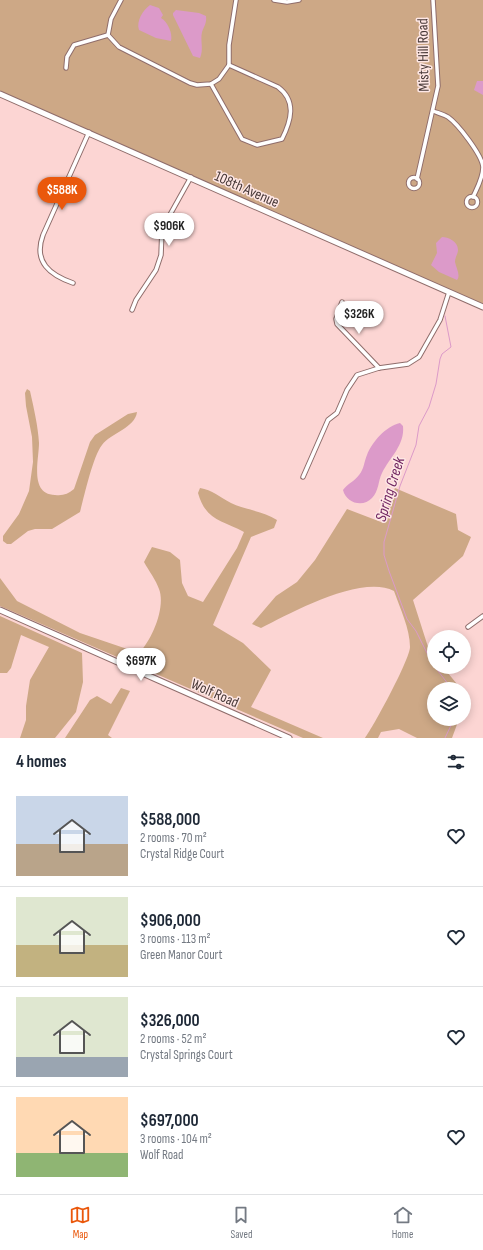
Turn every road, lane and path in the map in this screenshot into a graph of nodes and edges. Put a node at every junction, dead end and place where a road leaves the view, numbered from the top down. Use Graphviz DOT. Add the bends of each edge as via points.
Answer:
graph roads {
  1 [pos="121,0"];
  2 [pos="236,0"];
  3 [pos="274,0"];
  4 [pos="298,0"];
  5 [pos="433,0"];
  6 [pos="108,35"];
  7 [pos="229,65"];
  8 [pos="66,68"];
  9 [pos="212,84"];
  10 [pos="0,94"];
  11 [pos="433,111"];
  12 [pos="89,132"];
  13 [pos="191,177"];
  14 [pos="417,178"];
  15 [pos="473,197"];
  16 [pos="73,283"];
  17 [pos="449,292"];
  18 [pos="342,302"];
  19 [pos="483,307"];
  20 [pos="132,310"];
  21 [pos="379,368"];
  22 [pos="303,477"];
  23 [pos="0,610"];
  24 [pos="483,616"];
  25 [pos="468,627"];
  26 [pos="289,738"];
  1 -- 6 [label="street" via="111,19"];
  2 -- 7 [label="street" via="229,45"];
  3 -- 4 [label="street"];
  5 -- 11 [label="street, Misty Hill Road" via="438,86"];
  6 -- 8 [label="street" via="74,45 67,57"];
  6 -- 9 [label="street" via="119,47 190,83"];
  7 -- 9 [label="street" via="220,79"];
  7 -- 9 [label="street" via="285,92 291,109 290,124 282,139 257,145 242,139"];
  10 -- 12 [label="street, 108th Avenue"];
  11 -- 14 [label="street, Misty Hill Road"];
  11 -- 15 [label="street" via="455,123 482,162 482,177"];
  12 -- 13 [label="street, 108th Avenue"];
  12 -- 16 [label="street" via="40,247 42,262 49,271"];
  13 -- 17 [label="street, 108th Avenue"];
  13 -- 20 [label="street" via="162,229 161,256 156,270"];
  17 -- 19 [label="street, 108th Avenue"];
  17 -- 21 [label="street" via="440,320 419,357 408,364"];
  18 -- 21 [label="street" via="336,318 337,324"];
  21 -- 22 [label="street" via="357,375 347,390 338,413 328,420"];
  23 -- 26 [label="street, Wolf Road"];
  24 -- 25 [label="street"];
}
